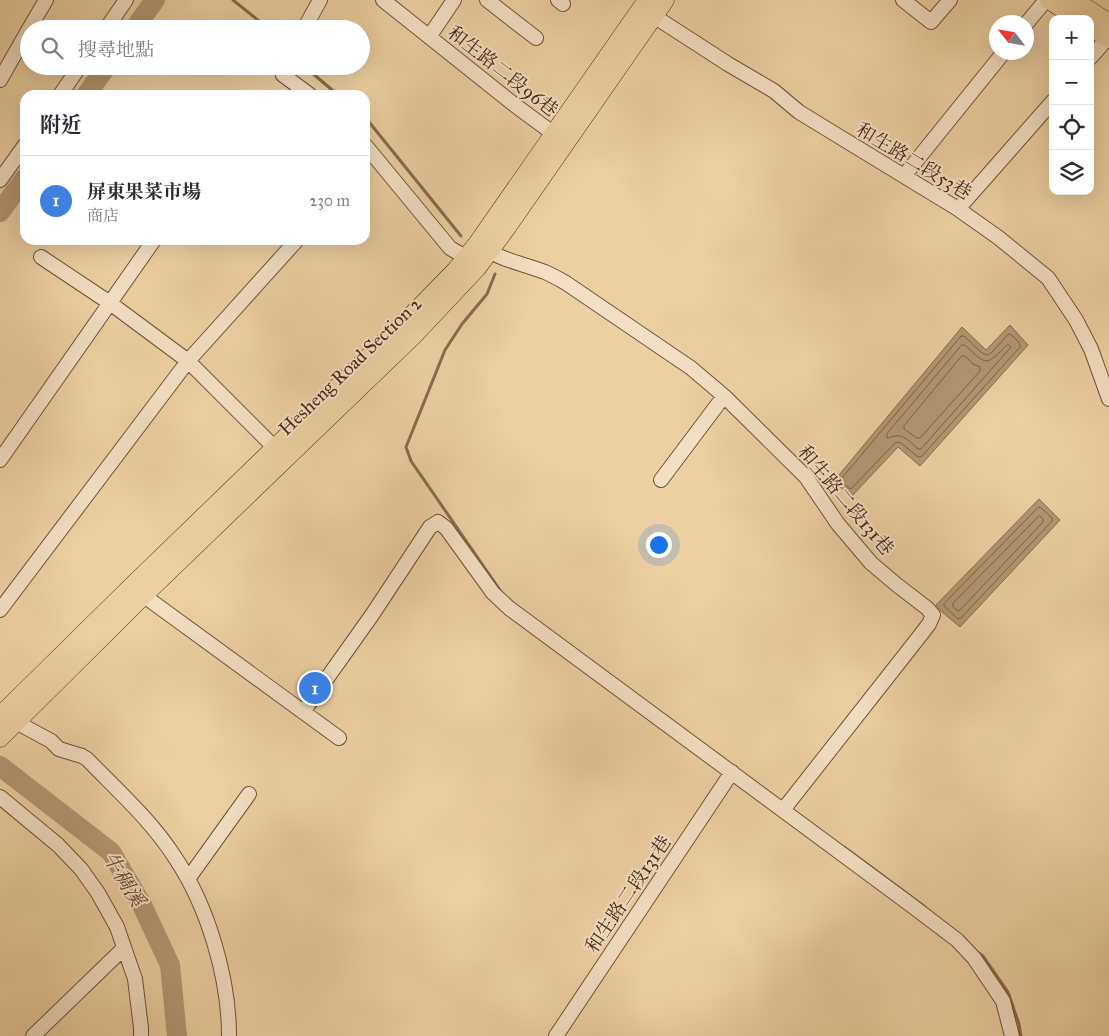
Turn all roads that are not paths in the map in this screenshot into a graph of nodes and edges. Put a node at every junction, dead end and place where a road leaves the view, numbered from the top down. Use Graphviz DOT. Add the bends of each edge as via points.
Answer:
graph roads {
  1 [pos="46,0"];
  2 [pos="126,0"];
  3 [pos="320,0"];
  4 [pos="383,0"];
  5 [pos="454,0"];
  6 [pos="487,0"];
  7 [pos="665,0"];
  8 [pos="903,0"];
  9 [pos="950,0"];
  10 [pos="1047,0"];
  11 [pos="1075,7"];
  12 [pos="647,8"];
  13 [pos="1034,15"];
  14 [pos="34,20"];
  15 [pos="112,20"];
  16 [pos="309,20"];
  17 [pos="1094,27"];
  18 [pos="1109,33"];
  19 [pos="429,37"];
  20 [pos="536,38"];
  21 [pos="20,44"];
  22 [pos="1094,53"];
  23 [pos="998,60"];
  24 [pos="2,74"];
  25 [pos="74,75"];
  26 [pos="289,75"];
  27 [pos="63,90"];
  28 [pos="305,90"];
  29 [pos="1049,105"];
  30 [pos="554,134"];
  31 [pos="20,152"];
  32 [pos="370,158"];
  33 [pos="904,176"];
  34 [pos="0,180"];
  35 [pos="958,209"];
  36 [pos="151,245"];
  37 [pos="293,245"];
  38 [pos="478,255"];
  39 [pos="41,257"];
  40 [pos="110,303"];
  41 [pos="188,360"];
  42 [pos="724,396"];
  43 [pos="1109,399"];
  44 [pos="280,453"];
  45 [pos="0,460"];
  46 [pos="661,480"];
  47 [pos="138,591"];
  48 [pos="0,610"];
  49 [pos="303,712"];
  50 [pos="4,714"];
  51 [pos="0,738"];
  52 [pos="339,738"];
  53 [pos="732,772"];
  54 [pos="249,794"];
  55 [pos="0,797"];
  56 [pos="783,810"];
  57 [pos="188,879"];
  58 [pos="124,948"];
  59 [pos="33,1036"];
  60 [pos="141,1036"];
  61 [pos="229,1036"];
  62 [pos="556,1036"];
  63 [pos="1012,1036"];
  1 -- 14 [label="street"];
  2 -- 15 [label="street"];
  3 -- 16 [label="street"];
  4 -- 19 [label="street, 和生路二段96巷"];
  5 -- 19 [label="street"];
  6 -- 20 [label="street"];
  7 -- 12 [label="main road, Hesheng Road Section 2"];
  8 -- 9 [label="street" via="931,22"];
  10 -- 11 [label="main road"];
  10 -- 13 [label="street"];
  11 -- 18 [label="main road"];
  12 -- 30 [label="main road, Hesheng Road Section 2"];
  12 -- 33 [label="street, 和生路二段53巷" via="728,64 774,91 799,112"];
  12 -- 38 [label="main road, Hesheng Road Section 2" via="505,230"];
  17 -- 18 [label="main road"];
  18 -- 22 [label="street"];
  19 -- 30 [label="street, 和生路二段96巷"];
  21 -- 24 [label="street"];
  23 -- 33 [label="street"];
  25 -- 27 [label="street"];
  26 -- 28 [label="street"];
  29 -- 35 [label="street"];
  30 -- 38 [label="main road, Hesheng Road Section 2"];
  31 -- 34 [label="street"];
  32 -- 38 [label="street, 和生路二段131巷" via="450,248"];
  33 -- 35 [label="street, 和生路二段53巷"];
  35 -- 43 [label="street, 和生路二段53巷" via="1048,278 1091,349"];
  36 -- 40 [label="street"];
  37 -- 41 [label="street"];
  38 -- 42 [label="street, 和生路二段131巷" via="546,272 566,283 691,368"];
  38 -- 44 [label="main road, Hesheng Road Section 2" via="413,336"];
  39 -- 40 [label="street"];
  40 -- 41 [label="street"];
  40 -- 45 [label="street"];
  41 -- 44 [label="street"];
  41 -- 48 [label="street"];
  42 -- 46 [label="street"];
  42 -- 56 [label="street, 和生路二段131巷" via="806,477 838,524 871,563 933,615"];
  44 -- 47 [label="main road, Hesheng Road Section 2"];
  47 -- 49 [label="street"];
  47 -- 50 [label="main road, Hesheng Road Section 2"];
  49 -- 52 [label="street"];
  49 -- 53 [label="street" via="430,527 438,522 509,608"];
  50 -- 51 [label="main road, Hesheng Road Section 2"];
  50 -- 57 [label="street" via="59,749 87,759 144,817"];
  53 -- 56 [label="street"];
  53 -- 62 [label="street, 和生路二段131巷"];
  54 -- 57 [label="street"];
  55 -- 58 [label="street" via="58,845 81,869 117,927"];
  56 -- 63 [label="street" via="958,940 1003,1001"];
  57 -- 61 [label="street" via="212,934 224,982"];
  58 -- 59 [label="street"];
  58 -- 60 [label="street" via="135,979"];
}
